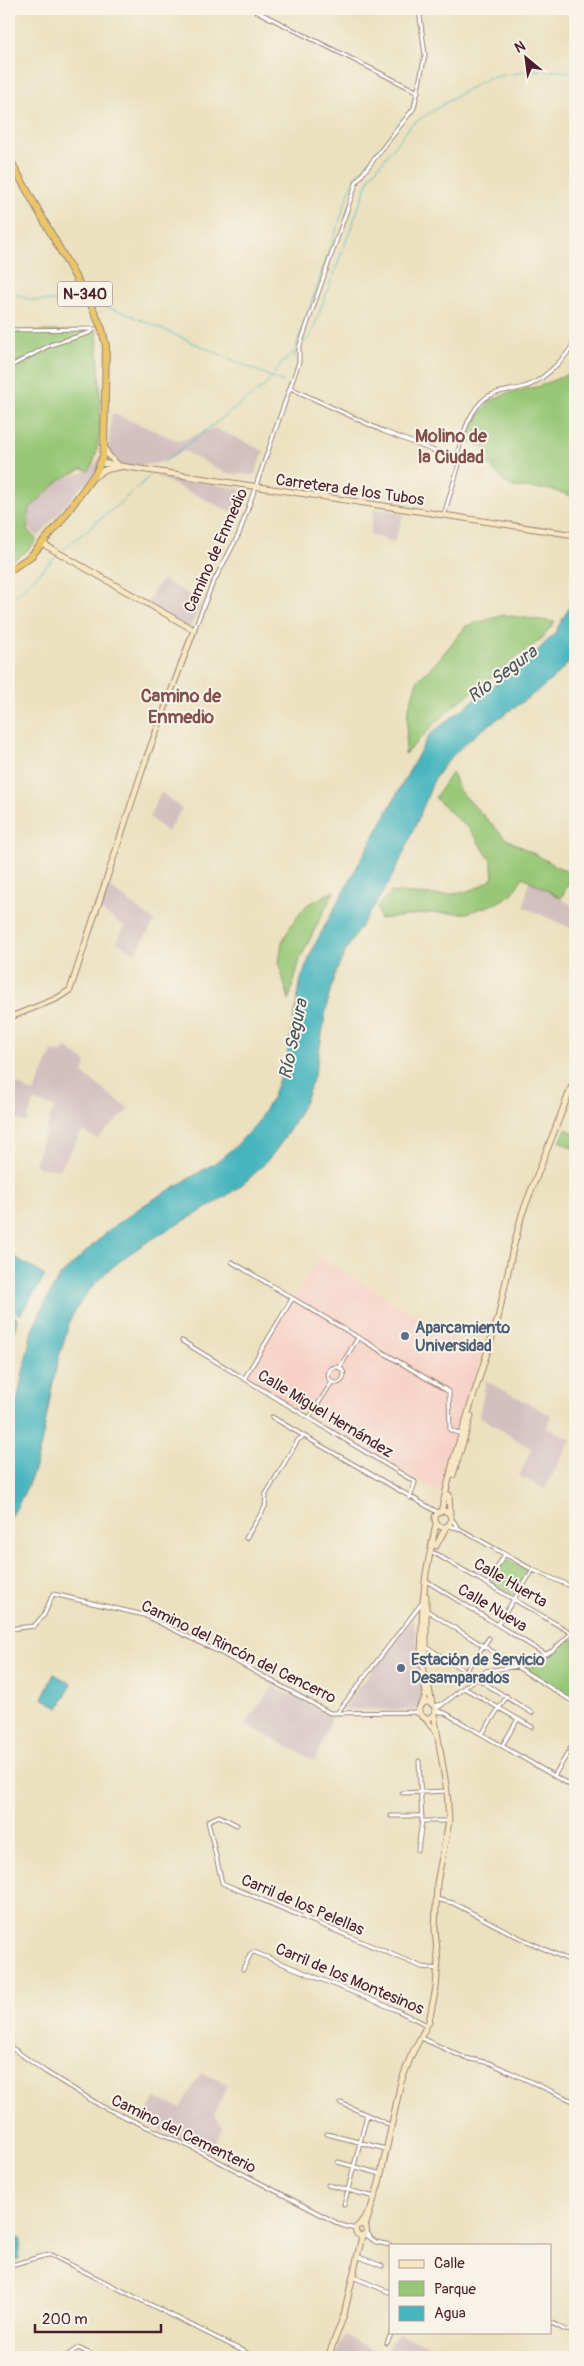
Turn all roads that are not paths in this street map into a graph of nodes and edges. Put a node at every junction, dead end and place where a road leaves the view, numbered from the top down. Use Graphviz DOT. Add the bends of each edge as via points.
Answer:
graph roads {
  1 [pos="252,9"];
  2 [pos="418,9"];
  3 [pos="418,92"];
  4 [pos="9,158"];
  5 [pos="99,329"];
  6 [pos="9,330"];
  7 [pos="575,341"];
  8 [pos="9,368"];
  9 [pos="290,388"];
  10 [pos="104,445"];
  11 [pos="456,459"];
  12 [pos="100,464"];
  13 [pos="120,467"];
  14 [pos="93,478"];
  15 [pos="256,488"];
  16 [pos="444,515"];
  17 [pos="575,535"];
  18 [pos="43,544"];
  19 [pos="9,571"];
  20 [pos="194,630"];
  21 [pos="9,1019"];
  22 [pos="575,1078"];
  23 [pos="232,1262"];
  24 [pos="292,1299"];
  25 [pos="358,1338"];
  26 [pos="182,1341"];
  27 [pos="490,1345"];
  28 [pos="340,1368"];
  29 [pos="244,1379"];
  30 [pos="332,1382"];
  31 [pos="272,1417"];
  32 [pos="309,1418"];
  33 [pos="461,1434"];
  34 [pos="304,1436"];
  35 [pos="410,1498"];
  36 [pos="440,1512"];
  37 [pos="451,1517"];
  38 [pos="436,1524"];
  39 [pos="447,1527"];
  40 [pos="458,1528"];
  41 [pos="246,1538"];
  42 [pos="434,1553"];
  43 [pos="504,1554"];
  44 [pos="533,1570"];
  45 [pos="428,1582"];
  46 [pos="488,1584"];
  47 [pos="575,1588"];
  48 [pos="514,1598"];
  49 [pos="423,1602"];
  50 [pos="426,1610"];
  51 [pos="413,1613"];
  52 [pos="422,1617"];
  53 [pos="498,1624"];
  54 [pos="9,1629"];
  55 [pos="574,1632"];
  56 [pos="489,1638"];
  57 [pos="484,1644"];
  58 [pos="424,1646"];
  59 [pos="545,1654"];
  60 [pos="519,1666"];
  61 [pos="465,1672"];
  62 [pos="476,1679"];
  63 [pos="464,1688"];
  64 [pos="507,1696"];
  65 [pos="575,1703"];
  66 [pos="421,1705"];
  67 [pos="499,1708"];
  68 [pos="435,1709"];
  69 [pos="415,1712"];
  70 [pos="336,1713"];
  71 [pos="445,1713"];
  72 [pos="532,1713"];
  73 [pos="424,1717"];
  74 [pos="518,1719"];
  75 [pos="532,1728"];
  76 [pos="437,1733"];
  77 [pos="482,1734"];
  78 [pos="575,1742"];
  79 [pos="502,1746"];
  80 [pos="419,1761"];
  81 [pos="554,1776"];
  82 [pos="575,1788"];
  83 [pos="447,1791"];
  84 [pos="421,1792"];
  85 [pos="402,1793"];
  86 [pos="391,1816"];
  87 [pos="422,1816"];
  88 [pos="422,1821"];
  89 [pos="449,1821"];
  90 [pos="237,1825"];
  91 [pos="418,1850"];
  92 [pos="436,1900"];
  93 [pos="575,1963"];
  94 [pos="437,1969"];
  95 [pos="243,1970"];
  96 [pos="427,2025"];
  97 [pos="420,2038"];
  98 [pos="9,2046"];
  99 [pos="575,2102"];
  100 [pos="341,2103"];
  101 [pos="367,2115"];
  102 [pos="390,2125"];
  103 [pos="327,2134"];
  104 [pos="360,2142"];
  105 [pos="386,2149"];
  106 [pos="338,2162"];
  107 [pos="354,2166"];
  108 [pos="381,2174"];
  109 [pos="328,2184"];
  110 [pos="348,2190"];
  111 [pos="374,2200"];
  112 [pos="344,2205"];
  113 [pos="356,2229"];
  114 [pos="365,2232"];
  115 [pos="389,2245"];
  116 [pos="357,2254"];
  117 [pos="9,2266"];
  118 [pos="382,2266"];
  119 [pos="352,2277"];
  120 [pos="389,2292"];
  121 [pos="552,2323"];
  122 [pos="574,2329"];
  123 [pos="391,2334"];
  124 [pos="387,2343"];
  125 [pos="64,2357"];
  126 [pos="97,2357"];
  127 [pos="255,2357"];
  128 [pos="328,2357"];
  1 -- 3 [label="street"];
  2 -- 3 [label="street, Camino de Enmedio" via="425,55"];
  3 -- 9 [label="street, Camino de Enmedio" via="412,113 357,181 299,348 299,362"];
  4 -- 5 [label="highway, N-340"];
  5 -- 6 [label="street"];
  5 -- 8 [label="street" via="50,345"];
  5 -- 10 [label="highway, N-340" via="106,355"];
  7 -- 11 [label="street" via="564,358 532,384 486,398 470,420"];
  9 -- 11 [label="street" via="384,431"];
  9 -- 15 [label="street, Camino de Enmedio"];
  10 -- 12 [label="highway, N-340"];
  10 -- 13 [label="main road" via="108,456"];
  11 -- 16 [label="street" via="460,461"];
  12 -- 13 [label="main road, Carretera de los Tubos"];
  12 -- 14 [label="highway, N-340"];
  13 -- 14 [label="main road, Carretera de los Tubos" via="104,470"];
  13 -- 15 [label="main road, Carretera de los Tubos"];
  14 -- 18 [label="highway, N-340"];
  15 -- 16 [label="main road, Carretera de los Tubos"];
  15 -- 20 [label="street, Camino de Enmedio" via="235,543"];
  16 -- 17 [label="main road, Carretera de los Tubos"];
  18 -- 19 [label="highway, N-340"];
  18 -- 20 [label="main road"];
  20 -- 21 [label="main road, Camino de Enmedio" via="146,759 70,990"];
  22 -- 27 [label="main road" via="522,1214"];
  23 -- 24 [label="street"];
  24 -- 25 [label="street"];
  24 -- 29 [label="street"];
  25 -- 28 [label="street"];
  25 -- 33 [label="street" via="449,1392 450,1430"];
  26 -- 29 [label="street, Calle Miguel Hernández"];
  27 -- 33 [label="main road"];
  27 -- 37 [label="main road" via="448,1495"];
  28 -- 30 [label="street" via="344,1372 342,1380"];
  28 -- 30 [label="street" via="328,1370 328,1378"];
  29 -- 32 [label="street, Calle Miguel Hernández"];
  30 -- 32 [label="street"];
  31 -- 34 [label="street"];
  32 -- 35 [label="street, Calle Miguel Hernández" via="415,1482"];
  33 -- 36 [label="main road"];
  34 -- 35 [label="street"];
  34 -- 41 [label="street" via="298,1440 266,1494 266,1507"];
  35 -- 36 [label="street"];
  36 -- 37 [label="main road"];
  36 -- 38 [label="main road" via="435,1519"];
  37 -- 39 [label="main road"];
  37 -- 40 [label="street"];
  38 -- 39 [label="main road"];
  38 -- 49 [label="main road"];
  39 -- 40 [label="street"];
  39 -- 42 [label="main road"];
  40 -- 43 [label="street"];
  42 -- 45 [label="main road"];
  42 -- 46 [label="street, Calle Huerta"];
  43 -- 44 [label="street"];
  43 -- 46 [label="street"];
  44 -- 47 [label="street"];
  44 -- 48 [label="street"];
  45 -- 50 [label="main road"];
  45 -- 53 [label="street, Calle Nueva"];
  46 -- 48 [label="street, Calle Huerta"];
  48 -- 53 [label="street"];
  48 -- 55 [label="street, Calle Huerta"];
  49 -- 51 [label="street"];
  49 -- 52 [label="main road"];
  50 -- 57 [label="street"];
  50 -- 58 [label="main road"];
  51 -- 52 [label="street"];
  51 -- 70 [label="street" via="387,1651"];
  52 -- 66 [label="main road" via="426,1694"];
  53 -- 59 [label="street, Calle Nueva"];
  54 -- 70 [label="street, Camino del Rincón del Cencerro" via="34,1626 53,1594 144,1614 330,1713"];
  55 -- 59 [label="street"];
  56 -- 57 [label="street"];
  57 -- 60 [label="street"];
  57 -- 61 [label="street"];
  58 -- 61 [label="street"];
  58 -- 68 [label="main road"];
  59 -- 60 [label="street"];
  60 -- 62 [label="street" via="489,1669"];
  60 -- 65 [label="street"];
  61 -- 62 [label="street"];
  62 -- 63 [label="street"];
  62 -- 64 [label="street"];
  63 -- 67 [label="street"];
  63 -- 68 [label="street"];
  64 -- 67 [label="street"];
  64 -- 72 [label="street"];
  66 -- 68 [label="main road" via="427,1703"];
  66 -- 69 [label="street"];
  66 -- 73 [label="main road"];
  67 -- 74 [label="street"];
  67 -- 77 [label="street"];
  68 -- 71 [label="street"];
  68 -- 71 [label="street"];
  68 -- 73 [label="main road"];
  68 -- 76 [label="main road"];
  69 -- 70 [label="street, Camino del Rincón del Cencerro"];
  69 -- 73 [label="street"];
  71 -- 77 [label="street"];
  73 -- 76 [label="main road"];
  74 -- 75 [label="street"];
  74 -- 79 [label="street"];
  76 -- 83 [label="main road"];
  77 -- 79 [label="street"];
  78 -- 81 [label="street"];
  79 -- 81 [label="street"];
  80 -- 84 [label="street"];
  81 -- 82 [label="street"];
  83 -- 84 [label="street"];
  83 -- 89 [label="main road"];
  84 -- 85 [label="street"];
  84 -- 87 [label="street"];
  86 -- 87 [label="street"];
  87 -- 88 [label="street"];
  88 -- 89 [label="street"];
  88 -- 91 [label="street"];
  89 -- 92 [label="main road"];
  90 -- 94 [label="street, Carril de los Pelellas" via="219,1816 208,1821 222,1883 413,1963"];
  92 -- 93 [label="street" via="453,1903"];
  92 -- 94 [label="main road"];
  94 -- 96 [label="main road"];
  95 -- 96 [label="street, Carril de los Montesinos" via="254,1952"];
  96 -- 97 [label="main road"];
  97 -- 99 [label="street" via="465,2058 490,2063"];
  97 -- 102 [label="main road" via="400,2082"];
  98 -- 113 [label="street, Camino del Cementerio" via="101,2106 195,2149 340,2225"];
  100 -- 101 [label="street"];
  101 -- 102 [label="street"];
  101 -- 104 [label="street"];
  102 -- 105 [label="main road"];
  103 -- 104 [label="street"];
  104 -- 105 [label="street"];
  104 -- 107 [label="street"];
  105 -- 108 [label="main road"];
  106 -- 107 [label="street"];
  107 -- 108 [label="street"];
  107 -- 110 [label="street"];
  108 -- 111 [label="main road"];
  109 -- 110 [label="street"];
  110 -- 111 [label="street"];
  110 -- 112 [label="street"];
  111 -- 113 [label="main road"];
  111 -- 114 [label="main road"];
  113 -- 114 [label="main road"];
  113 -- 114 [label="main road"];
  113 -- 116 [label="main road"];
  114 -- 115 [label="street" via="372,2240"];
  114 -- 116 [label="main road"];
  116 -- 118 [label="street"];
  116 -- 119 [label="main road"];
  117 -- 127 [label="street" via="44,2254 51,2255"];
  119 -- 120 [label="street"];
  119 -- 128 [label="main road" via="344,2315"];
  121 -- 122 [label="street" via="565,2330"];
  123 -- 124 [label="street"];
  125 -- 126 [label="street" via="78,2348"];
}
